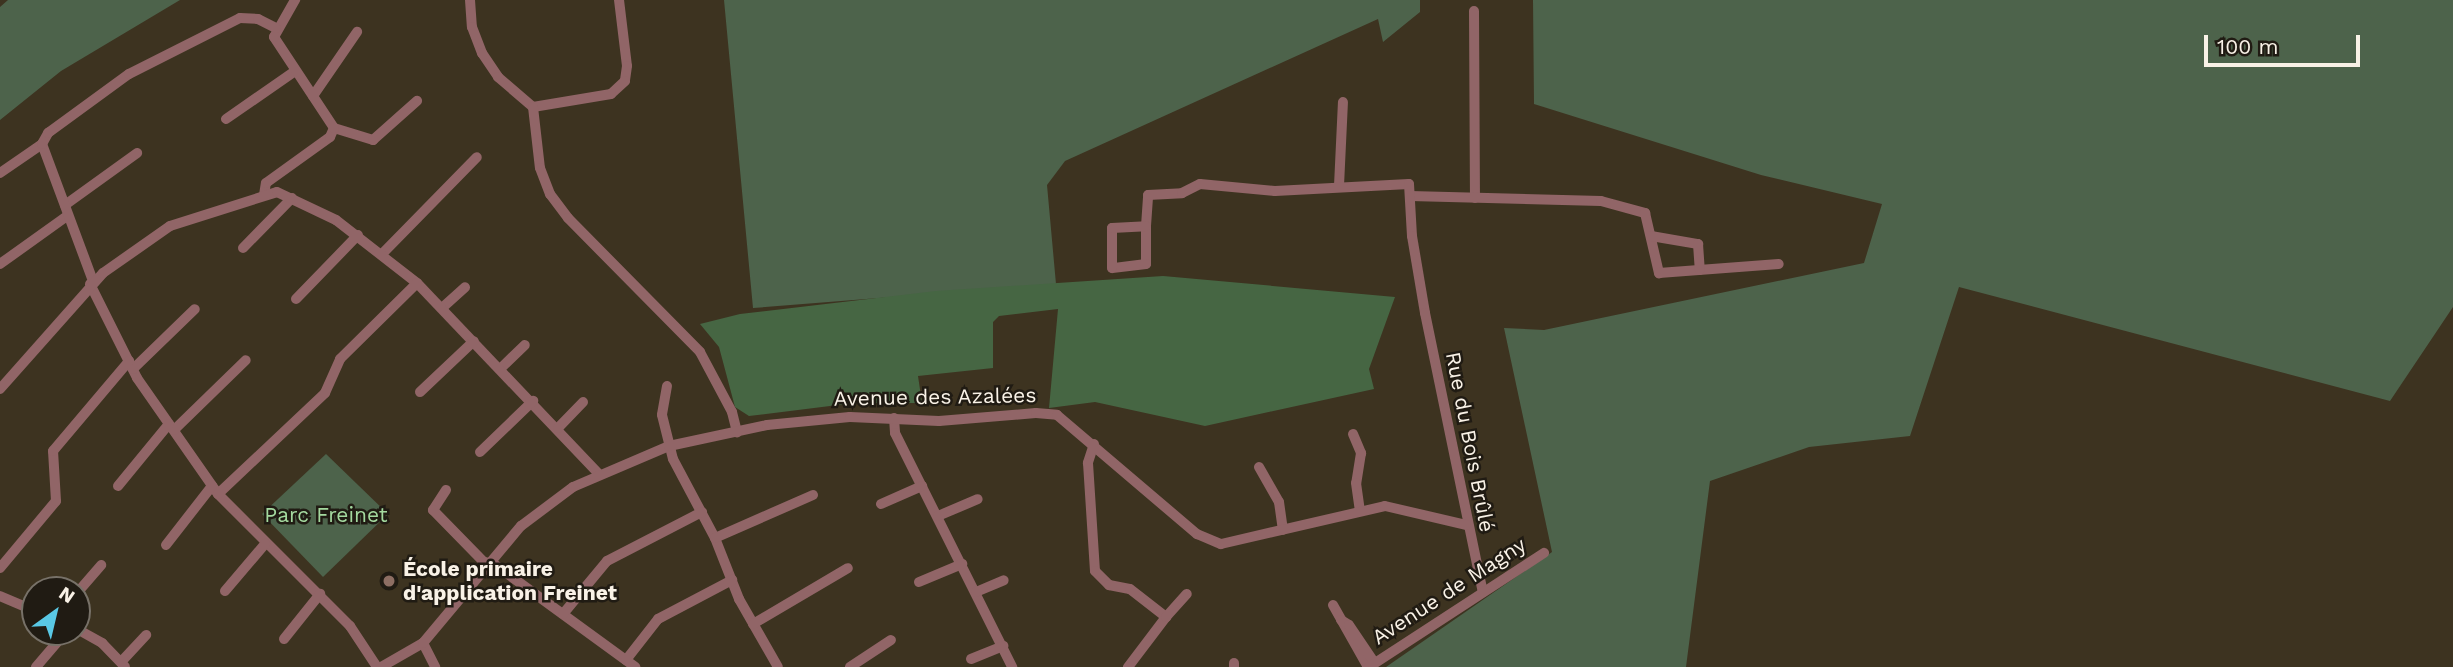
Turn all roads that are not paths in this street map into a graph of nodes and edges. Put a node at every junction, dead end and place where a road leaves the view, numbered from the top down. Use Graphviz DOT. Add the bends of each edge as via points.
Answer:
graph roads {
  1 [pos="295,0"];
  2 [pos="470,0"];
  3 [pos="619,0"];
  4 [pos="1474,12"];
  5 [pos="276,28"];
  6 [pos="357,32"];
  7 [pos="295,71"];
  8 [pos="313,96"];
  9 [pos="417,101"];
  10 [pos="1343,102"];
  11 [pos="533,107"];
  12 [pos="226,119"];
  13 [pos="334,128"];
  14 [pos="41,144"];
  15 [pos="137,153"];
  16 [pos="477,157"];
  17 [pos="0,173"];
  18 [pos="1339,186"];
  19 [pos="264,195"];
  20 [pos="1410,196"];
  21 [pos="292,198"];
  22 [pos="1475,198"];
  23 [pos="66,210"];
  24 [pos="1146,226"];
  25 [pos="358,236"];
  26 [pos="1651,236"];
  27 [pos="243,248"];
  28 [pos="383,253"];
  29 [pos="0,264"];
  30 [pos="1779,264"];
  31 [pos="1700,270"];
  32 [pos="92,283"];
  33 [pos="417,283"];
  34 [pos="465,287"];
  35 [pos="296,299"];
  36 [pos="442,308"];
  37 [pos="195,309"];
  38 [pos="474,341"];
  39 [pos="525,345"];
  40 [pos="246,360"];
  41 [pos="131,365"];
  42 [pos="501,368"];
  43 [pos="667,386"];
  44 [pos="0,389"];
  45 [pos="420,392"];
  46 [pos="533,401"];
  47 [pos="583,402"];
  48 [pos="894,418"];
  49 [pos="171,427"];
  50 [pos="558,428"];
  51 [pos="737,432"];
  52 [pos="1353,434"];
  53 [pos="1094,444"];
  54 [pos="669,446"];
  55 [pos="480,452"];
  56 [pos="1259,467"];
  57 [pos="600,475"];
  58 [pos="118,486"];
  59 [pos="922,486"];
  60 [pos="215,490"];
  61 [pos="446,490"];
  62 [pos="813,495"];
  63 [pos="978,499"];
  64 [pos="881,504"];
  65 [pos="1360,510"];
  66 [pos="702,512"];
  67 [pos="937,516"];
  68 [pos="1466,525"];
  69 [pos="1283,530"];
  70 [pos="715,538"];
  71 [pos="265,544"];
  72 [pos="166,545"];
  73 [pos="1544,553"];
  74 [pos="489,562"];
  75 [pos="101,565"];
  76 [pos="962,565"];
  77 [pos="0,568"];
  78 [pos="848,568"];
  79 [pos="91,577"];
  80 [pos="732,580"];
  81 [pos="1004,580"];
  82 [pos="919,582"];
  83 [pos="225,592"];
  84 [pos="976,592"];
  85 [pos="1483,592"];
  86 [pos="320,594"];
  87 [pos="1186,594"];
  88 [pos="0,596"];
  89 [pos="21,605"];
  90 [pos="1333,605"];
  91 [pos="563,614"];
  92 [pos="1166,617"];
  93 [pos="753,624"];
  94 [pos="146,635"];
  95 [pos="284,639"];
  96 [pos="91,640"];
  97 [pos="891,640"];
  98 [pos="423,643"];
  99 [pos="54,646"];
  100 [pos="1003,646"];
  101 [pos="971,659"];
  102 [pos="631,663"];
  103 [pos="123,664"];
  104 [pos="1370,665"];
  105 [pos="36,667"];
  106 [pos="379,667"];
  107 [pos="435,667"];
  108 [pos="778,667"];
  109 [pos="850,667"];
  110 [pos="1012,667"];
  111 [pos="1128,667"];
  1 -- 5 [label="street"];
  2 -- 11 [label="street" via="472,27 482,52 498,77"];
  3 -- 11 [label="street" via="627,66 622,86 606,96"];
  4 -- 22 [label="street"];
  5 -- 7 [label="street" via="275,42"];
  5 -- 14 [label="street" via="250,17 228,24 129,74 48,133"];
  6 -- 8 [label="street"];
  7 -- 8 [label="street"];
  7 -- 12 [label="street"];
  8 -- 13 [label="street"];
  9 -- 13 [label="street" via="373,140"];
  10 -- 18 [label="street"];
  11 -- 51 [label="street" via="540,168 550,194 626,280 700,352 732,412"];
  13 -- 19 [label="street" via="330,137 266,183"];
  14 -- 17 [label="street"];
  14 -- 23 [label="street"];
  15 -- 23 [label="street"];
  16 -- 28 [label="street"];
  18 -- 20 [label="street" via="1409,184"];
  18 -- 24 [label="street" via="1275,191 1191,186 1182,193 1149,195"];
  19 -- 21 [label="street" via="277,192"];
  19 -- 32 [label="street" via="170,226"];
  20 -- 22 [label="street"];
  20 -- 68 [label="street, Rue du Bois Brûlé" via="1423,298"];
  21 -- 25 [label="street"];
  21 -- 27 [label="street"];
  22 -- 26 [label="street" via="1601,201 1645,213"];
  23 -- 29 [label="street"];
  23 -- 32 [label="street"];
  24 -- 24 [label="street" via="1146,264 1112,268 1112,228"];
  25 -- 28 [label="street"];
  25 -- 35 [label="street"];
  26 -- 31 [label="street" via="1698,244"];
  26 -- 31 [label="street" via="1659,273"];
  28 -- 33 [label="street"];
  30 -- 31 [label="street"];
  32 -- 41 [label="street"];
  32 -- 44 [label="street"];
  33 -- 36 [label="street"];
  33 -- 60 [label="street" via="340,359 325,393"];
  34 -- 36 [label="street"];
  36 -- 38 [label="street"];
  37 -- 41 [label="street"];
  38 -- 42 [label="street"];
  38 -- 45 [label="street"];
  39 -- 42 [label="street"];
  40 -- 49 [label="street"];
  41 -- 49 [label="street"];
  41 -- 77 [label="street" via="53,451 56,501"];
  42 -- 46 [label="street"];
  43 -- 54 [label="street" via="662,415"];
  46 -- 50 [label="street"];
  46 -- 55 [label="street"];
  47 -- 50 [label="street"];
  48 -- 51 [label="street, Avenue des Azalées" via="807,420"];
  48 -- 53 [label="street, Avenue des Azalées" via="939,421 1051,414"];
  48 -- 59 [label="street" via="895,433"];
  49 -- 58 [label="street"];
  49 -- 60 [label="street"];
  50 -- 57 [label="street"];
  51 -- 54 [label="street, Avenue des Azalées"];
  52 -- 65 [label="street" via="1361,453 1356,483"];
  53 -- 69 [label="street, Avenue des Azalées" via="1205,539 1228,544"];
  53 -- 92 [label="street" via="1088,463 1095,571 1109,585 1130,589"];
  54 -- 57 [label="street, Avenue des Azalées"];
  54 -- 66 [label="street"];
  56 -- 69 [label="street" via="1279,502"];
  57 -- 74 [label="street, Avenue des Azalées" via="546,506"];
  59 -- 64 [label="street"];
  59 -- 67 [label="street"];
  60 -- 71 [label="street"];
  60 -- 72 [label="street"];
  61 -- 74 [label="street" via="434,502 433,510"];
  62 -- 70 [label="street"];
  63 -- 67 [label="street"];
  65 -- 68 [label="street, Avenue des Azalées" via="1397,507"];
  65 -- 69 [label="street, Avenue des Azalées"];
  66 -- 70 [label="street"];
  66 -- 91 [label="street" via="607,561"];
  67 -- 76 [label="street"];
  68 -- 85 [label="street, Rue du Bois Brûlé"];
  70 -- 80 [label="street"];
  71 -- 83 [label="street"];
  71 -- 86 [label="street"];
  73 -- 85 [label="street, Avenue de Magny"];
  74 -- 91 [label="street"];
  74 -- 98 [label="street, Avenue des Azalées"];
  75 -- 79 [label="street"];
  76 -- 82 [label="street"];
  76 -- 84 [label="street"];
  78 -- 93 [label="street"];
  80 -- 93 [label="street"];
  80 -- 102 [label="street" via="658,619"];
  81 -- 84 [label="street"];
  84 -- 100 [label="street"];
  85 -- 104 [label="street, Avenue de Magny"];
  86 -- 95 [label="street"];
  86 -- 106 [label="street"];
  87 -- 92 [label="street"];
  88 -- 89 [label="street"];
  90 -- 104 [label="street, Avenue de Magny"];
  91 -- 102 [label="street"];
  92 -- 111 [label="street"];
  93 -- 108 [label="street"];
  94 -- 103 [label="street"];
  96 -- 103 [label="street"];
  97 -- 109 [label="street"];
  98 -- 106 [label="street, Avenue des Azalées"];
  98 -- 107 [label="street"];
  99 -- 105 [label="street"];
  100 -- 101 [label="street"];
  100 -- 110 [label="street"];
}
